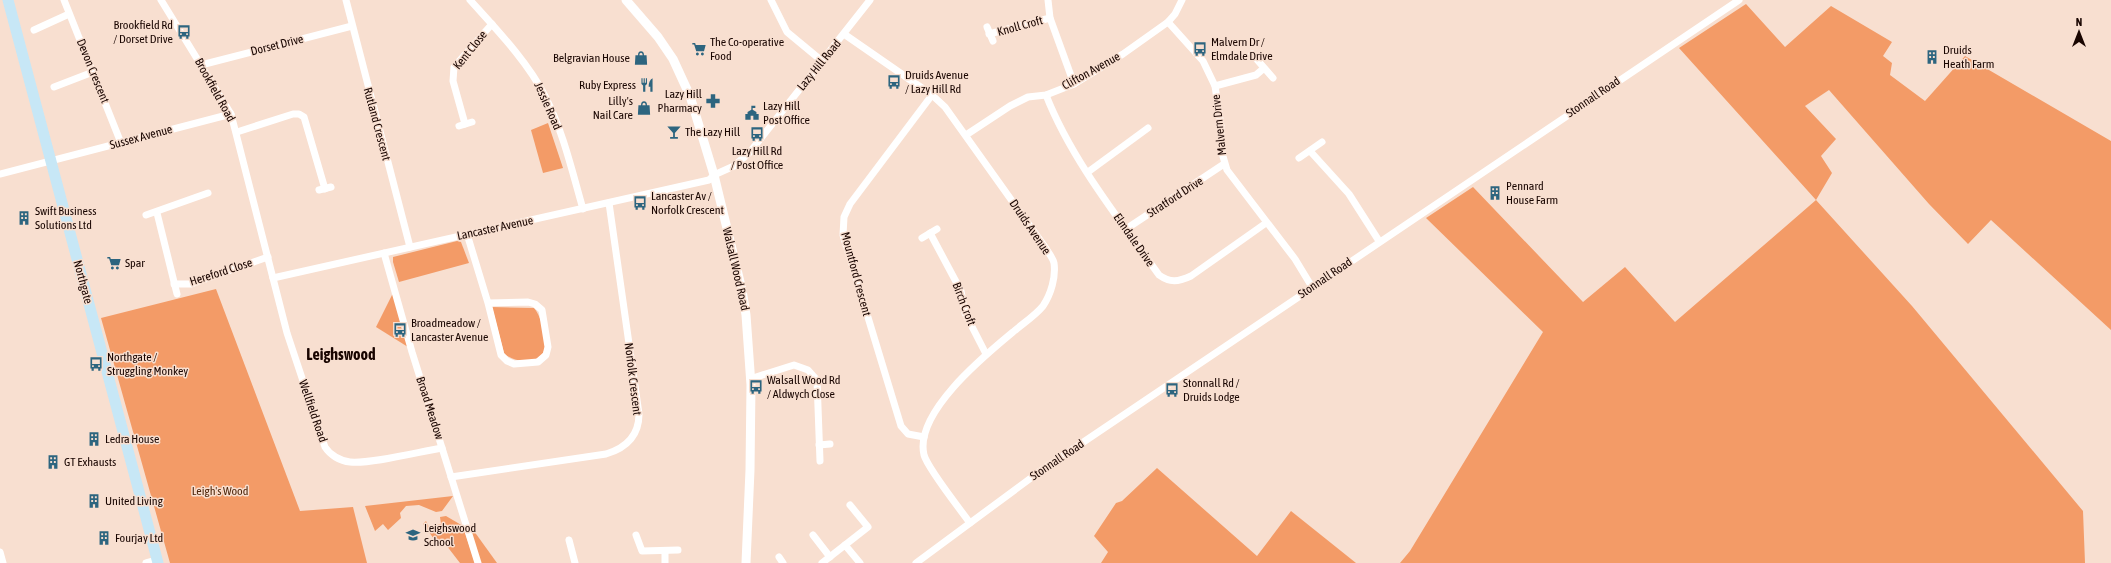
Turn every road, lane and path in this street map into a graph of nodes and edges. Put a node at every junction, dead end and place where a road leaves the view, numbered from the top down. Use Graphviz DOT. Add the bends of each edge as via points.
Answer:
graph roads {
  1 [pos="8,0"];
  2 [pos="64,0"];
  3 [pos="161,0"];
  4 [pos="346,0"];
  5 [pos="470,0"];
  6 [pos="626,0"];
  7 [pos="771,0"];
  8 [pos="870,0"];
  9 [pos="1048,0"];
  10 [pos="1182,0"];
  11 [pos="1738,0"];
  12 [pos="69,14"];
  13 [pos="1050,18"];
  14 [pos="1168,22"];
  15 [pos="492,24"];
  16 [pos="352,26"];
  17 [pos="34,30"];
  18 [pos="844,34"];
  19 [pos="990,34"];
  20 [pos="1252,54"];
  21 [pos="822,61"];
  22 [pos="201,65"];
  23 [pos="1263,69"];
  24 [pos="93,72"];
  25 [pos="1273,78"];
  26 [pos="1074,84"];
  27 [pos="1215,86"];
  28 [pos="54,87"];
  29 [pos="932,95"];
  30 [pos="1046,95"];
  31 [pos="231,114"];
  32 [pos="465,124"];
  33 [pos="237,132"];
  34 [pos="1146,133"];
  35 [pos="966,135"];
  36 [pos="1322,142"];
  37 [pos="121,143"];
  38 [pos="1310,151"];
  39 [pos="1299,158"];
  40 [pos="50,161"];
  41 [pos="1224,164"];
  42 [pos="1088,172"];
  43 [pos="0,174"];
  44 [pos="714,175"];
  45 [pos="325,189"];
  46 [pos="208,193"];
  47 [pos="198,196"];
  48 [pos="609,203"];
  49 [pos="201,204"];
  50 [pos="584,209"];
  51 [pos="157,213"];
  52 [pos="146,215"];
  53 [pos="1266,223"];
  54 [pos="937,229"];
  55 [pos="1126,229"];
  56 [pos="930,233"];
  57 [pos="467,234"];
  58 [pos="922,238"];
  59 [pos="1378,242"];
  60 [pos="410,247"];
  61 [pos="384,253"];
  62 [pos="268,257"];
  63 [pos="273,278"];
  64 [pos="174,284"];
  65 [pos="1312,287"];
  66 [pos="177,294"];
  67 [pos="488,303"];
  68 [pos="986,354"];
  69 [pos="750,380"];
  70 [pos="924,437"];
  71 [pos="830,444"];
  72 [pos="819,445"];
  73 [pos="442,448"];
  74 [pos="820,462"];
  75 [pos="451,477"];
  76 [pos="850,505"];
  77 [pos="970,523"];
  78 [pos="636,535"];
  79 [pos="813,535"];
  80 [pos="569,540"];
  81 [pos="845,545"];
  82 [pos="678,550"];
  83 [pos="0,552"];
  84 [pos="665,552"];
  85 [pos="830,557"];
  86 [pos="158,562"];
  87 [pos="3,563"];
  88 [pos="146,563"];
  89 [pos="478,563"];
  90 [pos="575,563"];
  91 [pos="665,563"];
  92 [pos="746,563"];
  93 [pos="822,563"];
  94 [pos="860,563"];
  95 [pos="916,563"];
  1 -- 40 [label="main road, Northgate"];
  2 -- 12 [label="street, Devon Crescent"];
  3 -- 22 [label="street, Brookfield Road"];
  4 -- 16 [label="street, Rutland Crescent"];
  5 -- 15 [label="street, Jessie Road"];
  6 -- 44 [label="street, Walsall Wood Road" via="673,59 690,96"];
  7 -- 21 [label="street" via="787,32"];
  8 -- 18 [label="street, Lazy Hill Road"];
  9 -- 13 [label="street"];
  10 -- 14 [label="street, Clifton Avenue"];
  11 -- 59 [label="street, Stonnall Road"];
  12 -- 17 [label="street"];
  12 -- 24 [label="street, Devon Crescent"];
  13 -- 19 [label="street, Knoll Croft"];
  13 -- 26 [label="street"];
  14 -- 26 [label="street, Clifton Avenue"];
  14 -- 27 [label="street, Malvern Drive" via="1204,61"];
  15 -- 32 [label="street, Kent Close" via="454,67 453,81"];
  15 -- 50 [label="street, Jessie Road" via="534,76 546,97"];
  16 -- 22 [label="street, Dorset Drive"];
  16 -- 60 [label="street, Rutland Crescent"];
  18 -- 21 [label="street, Lazy Hill Road"];
  18 -- 29 [label="street, Druids Avenue"];
  20 -- 23 [label="street"];
  21 -- 44 [label="street, Lazy Hill Road" via="750,152 734,166"];
  22 -- 31 [label="street, Brookfield Road"];
  23 -- 25 [label="street"];
  23 -- 27 [label="street" via="1256,75"];
  24 -- 28 [label="street"];
  24 -- 37 [label="street, Devon Crescent"];
  26 -- 30 [label="street, Clifton Avenue"];
  27 -- 41 [label="street, Malvern Drive"];
  29 -- 35 [label="street, Druids Avenue" via="945,107"];
  29 -- 70 [label="street, Mountford Crescent" via="850,204 844,217 843,235 901,426 908,434"];
  30 -- 35 [label="street, Clifton Avenue" via="1028,97"];
  30 -- 42 [label="street, Elmdale Drive" via="1057,123"];
  31 -- 33 [label="street, Brookfield Road"];
  31 -- 37 [label="street, Sussex Avenue"];
  33 -- 45 [label="street" via="293,114 304,117"];
  33 -- 62 [label="street, Brookfield Road"];
  34 -- 42 [label="street"];
  35 -- 68 [label="street, Druids Avenue" via="1054,262 1050,292 1042,307"];
  36 -- 38 [label="street"];
  37 -- 40 [label="street, Sussex Avenue"];
  38 -- 39 [label="street"];
  38 -- 59 [label="street" via="1349,194"];
  40 -- 43 [label="street, Sussex Avenue"];
  40 -- 86 [label="main road, Northgate"];
  41 -- 53 [label="street, Malvern Drive"];
  41 -- 55 [label="street, Stratford Drive"];
  42 -- 55 [label="street, Elmdale Drive"];
  44 -- 48 [label="street, Lancaster Avenue" via="709,180"];
  44 -- 69 [label="street, Walsall Wood Road" via="746,315"];
  46 -- 47 [label="street"];
  47 -- 49 [label="street"];
  47 -- 51 [label="street"];
  48 -- 50 [label="street, Lancaster Avenue"];
  48 -- 75 [label="street, Norfolk Crescent" via="639,414 639,422 632,439 617,451 606,454"];
  50 -- 57 [label="street, Lancaster Avenue"];
  51 -- 52 [label="street"];
  51 -- 64 [label="street, Hereford Close"];
  53 -- 55 [label="street, Elmdale Drive" via="1190,276 1173,282 1159,276"];
  53 -- 65 [label="street, Malvern Drive" via="1295,259"];
  54 -- 56 [label="street"];
  56 -- 58 [label="street"];
  56 -- 68 [label="street, Birch Croft" via="961,291 965,313"];
  57 -- 60 [label="street, Lancaster Avenue"];
  57 -- 67 [label="street"];
  59 -- 65 [label="street, Stonnall Road"];
  60 -- 61 [label="street, Lancaster Avenue"];
  61 -- 63 [label="street, Lancaster Avenue"];
  61 -- 73 [label="street, Broad Meadow"];
  62 -- 63 [label="street, Wellfield Road"];
  62 -- 64 [label="street, Hereford Close" via="191,284"];
  63 -- 73 [label="street, Wellfield Road" via="302,381 328,451 341,460 361,462"];
  64 -- 66 [label="street, Hereford Close"];
  65 -- 77 [label="street, Stonnall Road" via="1039,472"];
  67 -- 67 [label="street" via="501,355 507,361 514,364 538,362 546,355 548,347 542,310 528,302"];
  68 -- 70 [label="street, Druids Avenue" via="935,410"];
  69 -- 72 [label="street" via="794,365 808,370 817,380"];
  69 -- 92 [label="street, Walsall Wood Road"];
  70 -- 77 [label="street, Druids Avenue" via="924,456"];
  71 -- 72 [label="street"];
  72 -- 74 [label="street"];
  73 -- 75 [label="street, Broad Meadow"];
  75 -- 89 [label="street, Broad Meadow"];
  76 -- 81 [label="street" via="868,527"];
  77 -- 95 [label="street, Stonnall Road"];
  78 -- 84 [label="street" via="642,551"];
  79 -- 85 [label="street"];
  80 -- 90 [label="street"];
  81 -- 85 [label="street"];
  81 -- 94 [label="street"];
  82 -- 84 [label="street"];
  83 -- 87 [label="street"];
  84 -- 91 [label="street"];
  85 -- 93 [label="street"];
  86 -- 88 [label="street"];
}
